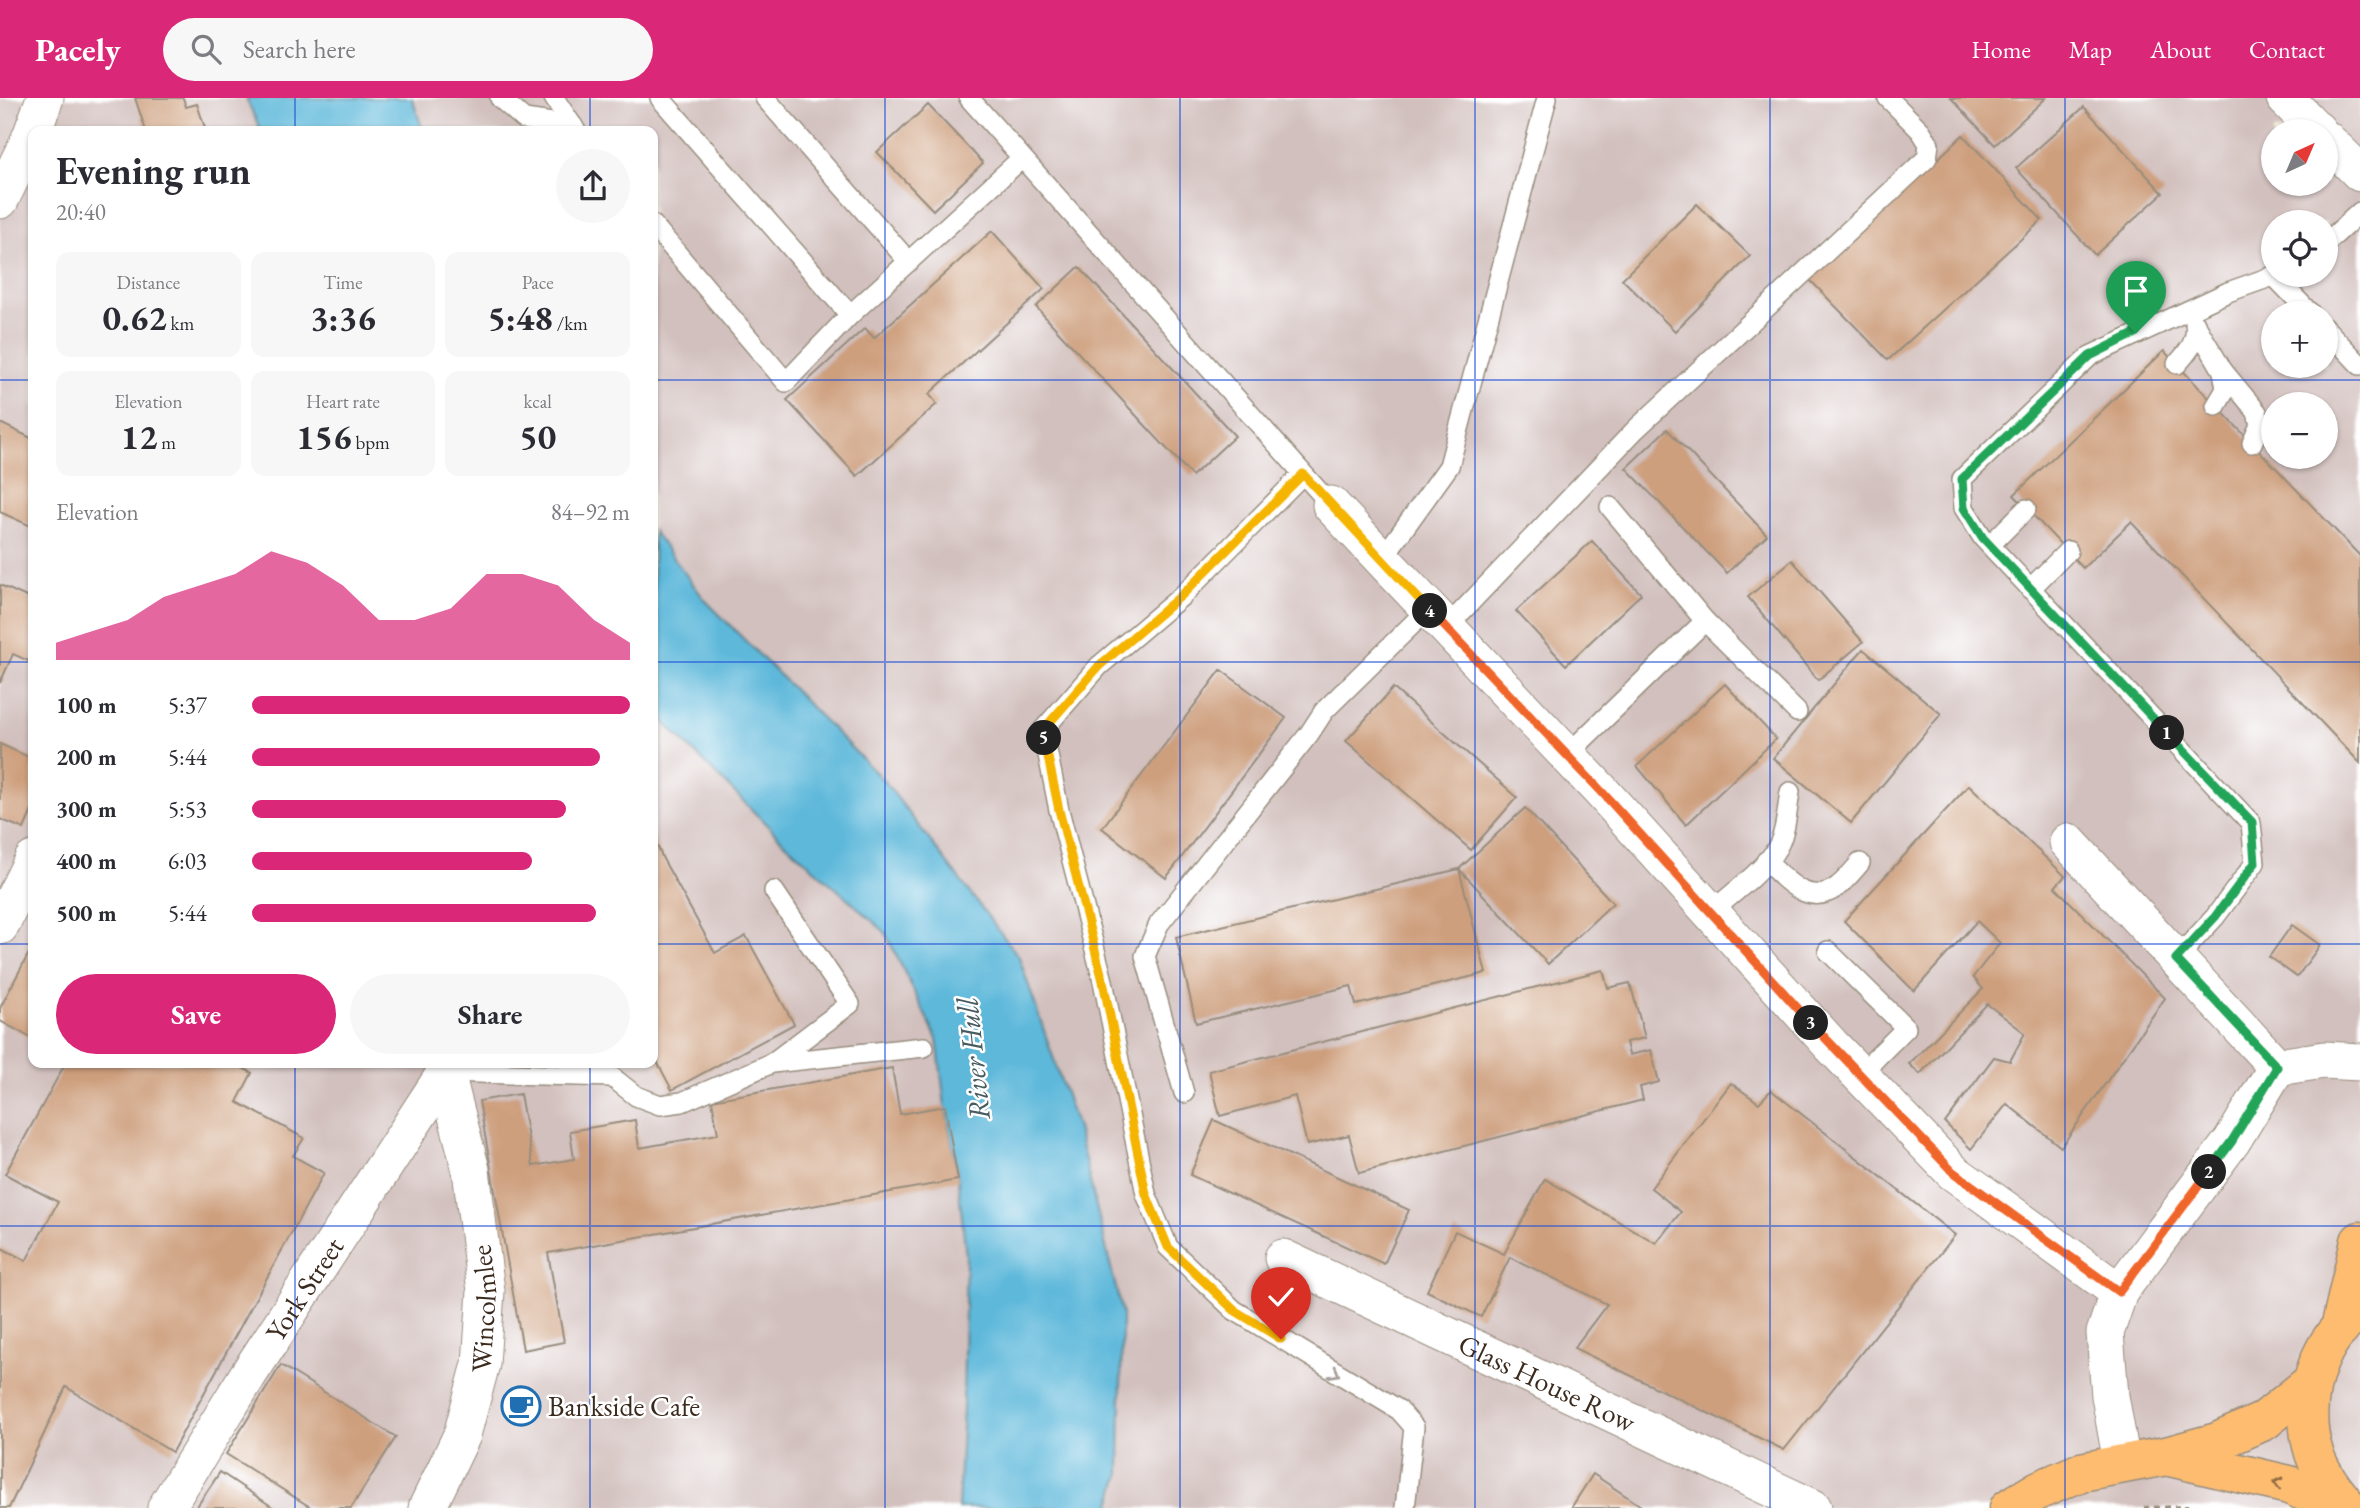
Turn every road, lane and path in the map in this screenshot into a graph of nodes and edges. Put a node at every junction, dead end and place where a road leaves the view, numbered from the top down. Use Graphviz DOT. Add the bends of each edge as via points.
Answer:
graph roads {
  1 [pos="45,98"];
  2 [pos="500,98"];
  3 [pos="554,98"];
  4 [pos="660,98"];
  5 [pos="765,98"];
  6 [pos="969,98"];
  7 [pos="1547,98"];
  8 [pos="1888,98"];
  9 [pos="2286,98"];
  10 [pos="2306,119"];
  11 [pos="36,126"];
  12 [pos="562,126"];
  13 [pos="573,126"];
  14 [pos="28,146"];
  15 [pos="2338,151"];
  16 [pos="1023,158"];
  17 [pos="2360,173"];
  18 [pos="0,200"];
  19 [pos="2360,212"];
  20 [pos="658,231"];
  21 [pos="2338,232"];
  22 [pos="909,262"];
  23 [pos="2261,280"];
  24 [pos="2286,287"];
  25 [pos="2299,301"];
  26 [pos="850,315"];
  27 [pos="2194,319"];
  28 [pos="2338,342"];
  29 [pos="2177,364"];
  30 [pos="2360,365"];
  31 [pos="2222,371"];
  32 [pos="2216,406"];
  33 [pos="2252,443"];
  34 [pos="1303,474"];
  35 [pos="1331,505"];
  36 [pos="1610,507"];
  37 [pos="2026,509"];
  38 [pos="1990,545"];
  39 [pos="2068,551"];
  40 [pos="1382,559"];
  41 [pos="2030,589"];
  42 [pos="1437,619"];
  43 [pos="1705,621"];
  44 [pos="1797,712"];
  45 [pos="1566,756"];
  46 [pos="1790,792"];
  47 [pos="2068,842"];
  48 [pos="1766,861"];
  49 [pos="1860,863"];
  50 [pos="28,870"];
  51 [pos="774,891"];
  52 [pos="1710,913"];
  53 [pos="0,926"];
  54 [pos="1828,951"];
  55 [pos="2176,959"];
  56 [pos="924,1047"];
  57 [pos="2360,1062"];
  58 [pos="772,1063"];
  59 [pos="2277,1067"];
  60 [pos="443,1068"];
  61 [pos="444,1068"];
  62 [pos="461,1068"];
  63 [pos="1859,1074"];
  64 [pos="1184,1093"];
  65 [pos="2360,1241"];
  66 [pos="1283,1258"];
  67 [pos="2119,1292"];
  68 [pos="2350,1320"];
  69 [pos="2312,1382"];
  70 [pos="2166,1456"];
  71 [pos="2122,1463"];
  72 [pos="2209,1507"];
  73 [pos="166,1508"];
  74 [pos="427,1508"];
  75 [pos="1405,1508"];
  76 [pos="1813,1508"];
  77 [pos="2009,1508"];
  78 [pos="2144,1508"];
  79 [pos="2342,1508"];
  80 [pos="2349,1508"];
  1 -- 11 [label="street"];
  2 -- 12 [label="lane" via="524,120"];
  3 -- 13 [label="lane"];
  4 -- 26 [label="lane"];
  5 -- 22 [label="lane"];
  6 -- 16 [label="lane"];
  7 -- 40 [label="lane" via="1449,466"];
  8 -- 42 [label="lane" via="1930,144 1927,158"];
  9 -- 10 [label="street"];
  14 -- 18 [label="street"];
  15 -- 17 [label="street"];
  16 -- 22 [label="lane"];
  16 -- 34 [label="lane"];
  19 -- 21 [label="lane"];
  20 -- 26 [label="lane" via="786,382"];
  22 -- 26 [label="lane"];
  23 -- 27 [label="lane" via="2228,292"];
  24 -- 25 [label="lane"];
  27 -- 29 [label="lane" via="2193,347"];
  27 -- 31 [label="lane"];
  27 -- 38 [label="lane" via="2090,356 1962,479 1964,508"];
  28 -- 30 [label="lane"];
  31 -- 32 [label="lane" via="2225,388"];
  31 -- 33 [label="lane" via="2257,412 2260,425"];
  34 -- 35 [label="lane"];
  34 -- 75 [label="lane, one-way" via="1183,594 1099,666 1043,730 1103,981 1146,1194 1168,1247 1234,1310 1399,1410 1414,1427"];
  35 -- 40 [label="street"];
  36 -- 43 [label="lane"];
  37 -- 38 [label="lane"];
  38 -- 41 [label="lane"];
  39 -- 41 [label="lane"];
  40 -- 42 [label="street"];
  41 -- 55 [label="lane" via="2252,822 2255,863"];
  42 -- 45 [label="street"];
  42 -- 64 [label="lane" via="1324,711 1159,924 1145,956"];
  43 -- 44 [label="lane"];
  43 -- 45 [label="lane"];
  45 -- 52 [label="street"];
  46 -- 48 [label="lane" via="1783,831 1776,851"];
  47 -- 55 [label="street"];
  48 -- 49 [label="lane" via="1796,890 1813,894 1835,888"];
  48 -- 52 [label="lane"];
  50 -- 53 [label="street"];
  51 -- 58 [label="lane" via="850,1004"];
  52 -- 63 [label="street"];
  54 -- 63 [label="lane" via="1906,1028"];
  55 -- 59 [label="street"];
  56 -- 58 [label="lane"];
  57 -- 59 [label="street" via="2324,1060"];
  58 -- 62 [label="lane" via="681,1102 660,1105 636,1096 612,1077"];
  59 -- 67 [label="street" via="2232,1141"];
  60 -- 73 [label="street, York Street"];
  61 -- 74 [label="street, Wincolmlee" via="471,1170 486,1291 481,1364 462,1435"];
  63 -- 67 [label="street" via="1953,1172"];
  65 -- 68 [label="main road"];
  66 -- 76 [label="street, Glass House Row"];
  67 -- 71 [label="street" via="2105,1333"];
  68 -- 69 [label="main road" via="2322,1354"];
  69 -- 70 [label="main road" via="2264,1421 2217,1442"];
  69 -- 80 [label="main road" via="2308,1418 2314,1453 2330,1486"];
  70 -- 71 [label="main road"];
  79 -- 70 [label="main road, one-way" via="2289,1485"];
  71 -- 77 [label="main road" via="2081,1472"];
  72 -- 78 [label="path"];
}
